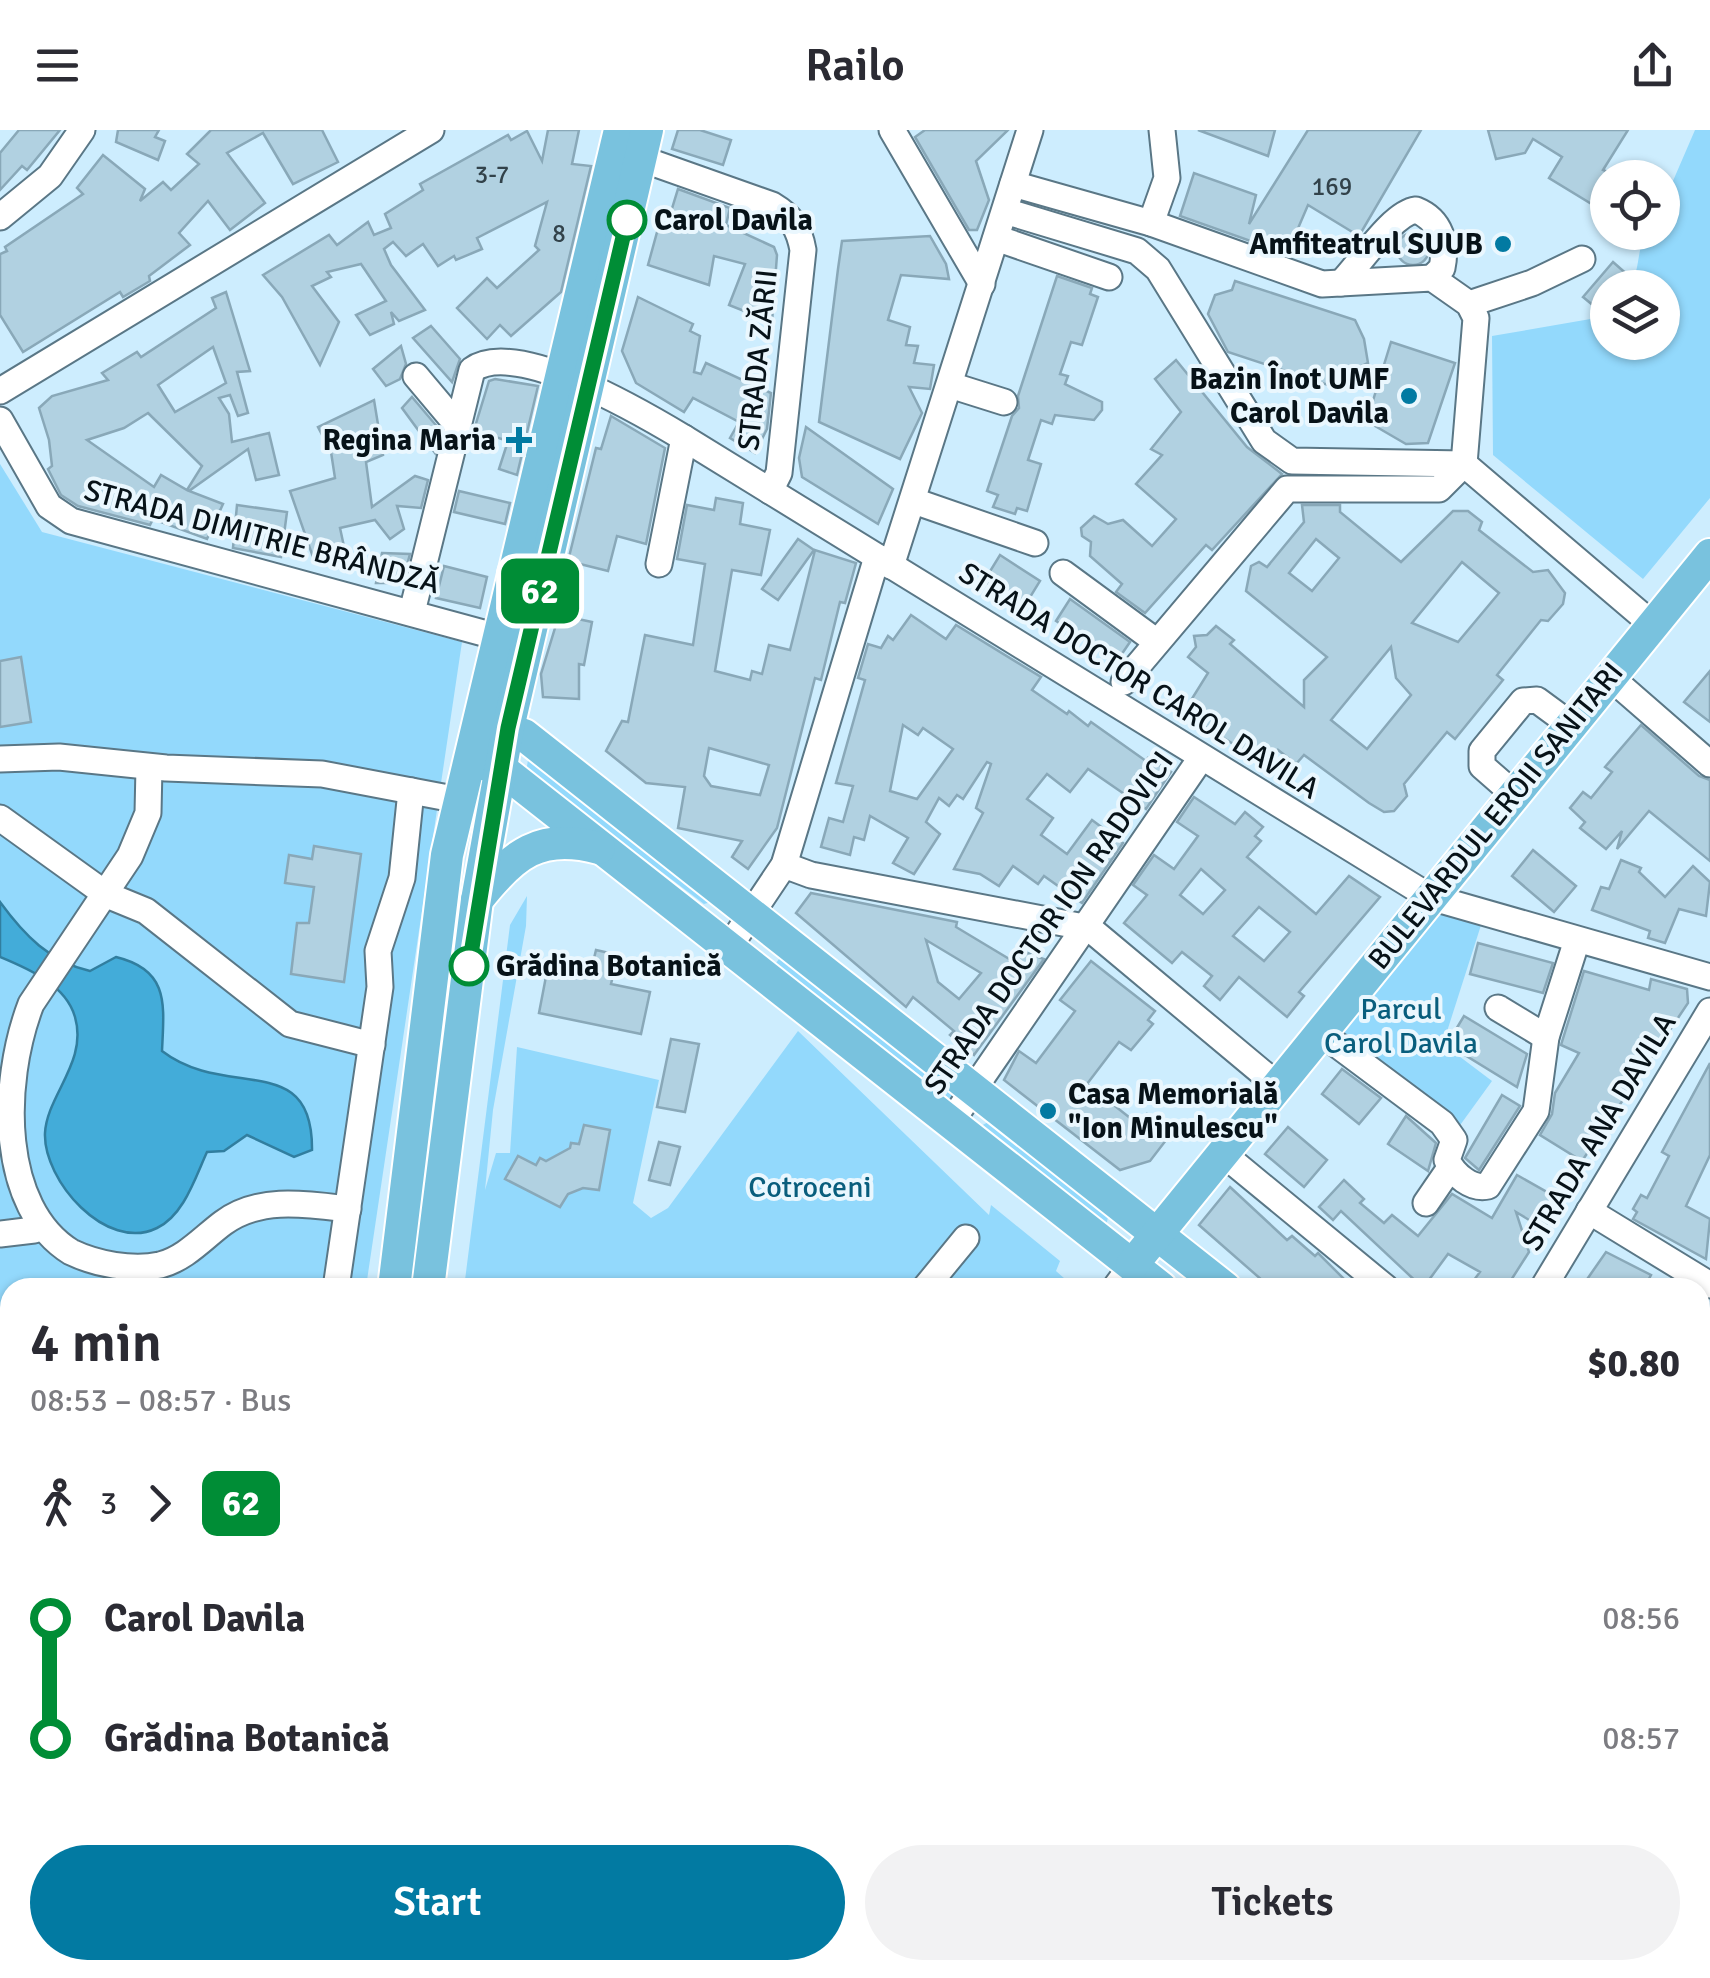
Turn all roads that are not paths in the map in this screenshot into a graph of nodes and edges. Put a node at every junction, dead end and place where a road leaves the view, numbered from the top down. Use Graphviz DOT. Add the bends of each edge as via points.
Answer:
graph roads {
  1 [pos="82,130"];
  2 [pos="431,130"];
  3 [pos="620,130"];
  4 [pos="892,130"];
  5 [pos="1030,130"];
  6 [pos="1162,130"];
  7 [pos="645,145"];
  8 [pos="1013,184"];
  9 [pos="1005,211"];
  10 [pos="0,217"];
  11 [pos="1152,224"];
  12 [pos="996,238"];
  13 [pos="1582,259"];
  14 [pos="1110,277"];
  15 [pos="1432,278"];
  16 [pos="1342,283"];
  17 [pos="982,284"];
  18 [pos="1469,304"];
  19 [pos="416,376"];
  20 [pos="574,380"];
  21 [pos="950,385"];
  22 [pos="0,390"];
  23 [pos="1004,402"];
  24 [pos="0,420"];
  25 [pos="458,426"];
  26 [pos="684,438"];
  27 [pos="1464,464"];
  28 [pos="770,490"];
  29 [pos="914,502"];
  30 [pos="1036,543"];
  31 [pos="1710,555"];
  32 [pos="884,562"];
  33 [pos="659,564"];
  34 [pos="1062,573"];
  35 [pos="412,612"];
  36 [pos="1653,625"];
  37 [pos="498,637"];
  38 [pos="1158,642"];
  39 [pos="1610,677"];
  40 [pos="1124,682"];
  41 [pos="493,723"];
  42 [pos="1571,725"];
  43 [pos="0,758"];
  44 [pos="1202,758"];
  45 [pos="484,764"];
  46 [pos="1710,764"];
  47 [pos="149,767"];
  48 [pos="411,791"];
  49 [pos="1514,794"];
  50 [pos="443,797"];
  51 [pos="0,818"];
  52 [pos="605,849"];
  53 [pos="784,865"];
  54 [pos="107,895"];
  55 [pos="1430,897"];
  56 [pos="477,900"];
  57 [pos="752,916"];
  58 [pos="1088,928"];
  59 [pos="1577,940"];
  60 [pos="729,947"];
  61 [pos="1710,977"];
  62 [pos="1498,1008"];
  63 [pos="1710,1011"];
  64 [pos="1320,1032"];
  65 [pos="1546,1037"];
  66 [pos="372,1045"];
  67 [pos="1277,1085"];
  68 [pos="973,1093"];
  69 [pos="950,1124"];
  70 [pos="1222,1153"];
  71 [pos="1450,1168"];
  72 [pos="1426,1204"];
  73 [pos="348,1209"];
  74 [pos="1589,1211"];
  75 [pos="34,1230"];
  76 [pos="0,1234"];
  77 [pos="1157,1234"];
  78 [pos="966,1238"];
  79 [pos="1124,1276"];
  80 [pos="338,1278"];
  81 [pos="395,1278"];
  82 [pos="429,1278"];
  83 [pos="941,1278"];
  84 [pos="1212,1278"];
  85 [pos="1374,1278"];
  86 [pos="1549,1278"];
  87 [pos="1699,1278"];
  1 -- 10 [label="street" via="50,176"];
  2 -- 22 [label="street"];
  3 -- 20 [label="main road"];
  4 -- 17 [label="street"];
  5 -- 8 [label="street"];
  6 -- 11 [label="street" via="1167,178"];
  7 -- 20 [label="main road"];
  7 -- 28 [label="street, STRADA ZĂRII" via="772,205 800,234 779,473"];
  8 -- 9 [label="street"];
  8 -- 11 [label="street"];
  9 -- 12 [label="street"];
  9 -- 27 [label="street" via="1137,251 1158,269 1264,441 1292,461"];
  11 -- 16 [label="street" via="1322,284"];
  12 -- 14 [label="street"];
  12 -- 17 [label="street"];
  13 -- 18 [label="street"];
  15 -- 16 [label="street"];
  15 -- 16 [label="street" via="1442,268 1442,235 1416,210 1395,218"];
  15 -- 18 [label="street"];
  17 -- 21 [label="street"];
  18 -- 27 [label="street" via="1476,318"];
  19 -- 25 [label="street"];
  20 -- 25 [label="street, STRADA DOCTOR CAROL DAVILA" via="481,364 472,370"];
  20 -- 26 [label="street, STRADA DOCTOR CAROL DAVILA"];
  20 -- 37 [label="main road"];
  20 -- 41 [label="main road"];
  21 -- 23 [label="street"];
  21 -- 29 [label="street"];
  24 -- 35 [label="street, STRADA DIMITRIE BRÂNDZĂ" via="58,515"];
  25 -- 35 [label="street"];
  26 -- 28 [label="street, STRADA DOCTOR CAROL DAVILA"];
  26 -- 33 [label="street"];
  27 -- 36 [label="street"];
  27 -- 38 [label="street" via="1439,488 1287,489"];
  28 -- 32 [label="street, STRADA DOCTOR CAROL DAVILA"];
  29 -- 30 [label="street"];
  29 -- 32 [label="street"];
  31 -- 36 [label="main road, BULEVARDUL EROII SANITARI"];
  32 -- 44 [label="street, STRADA DOCTOR CAROL DAVILA"];
  32 -- 53 [label="street"];
  34 -- 38 [label="street"];
  35 -- 37 [label="street, STRADA DIMITRIE BRÂNDZĂ"];
  36 -- 39 [label="main road, BULEVARDUL EROII SANITARI"];
  37 -- 41 [label="main road"];
  38 -- 40 [label="street"];
  39 -- 42 [label="main road, BULEVARDUL EROII SANITARI"];
  39 -- 46 [label="street"];
  41 -- 45 [label="main road"];
  41 -- 57 [label="main road" via="524,736"];
  42 -- 49 [label="main road, BULEVARDUL EROII SANITARI"];
  42 -- 49 [label="street" via="1537,700 1523,702 1482,751 1482,766"];
  43 -- 47 [label="street"];
  44 -- 55 [label="street, STRADA DOCTOR CAROL DAVILA"];
  44 -- 58 [label="street, STRADA DOCTOR ION RADOVICI"];
  45 -- 52 [label="main road"];
  45 -- 56 [label="main road"];
  45 -- 81 [label="main road" via="447,855"];
  47 -- 48 [label="street" via="322,774"];
  47 -- 54 [label="street" via="148,813"];
  48 -- 50 [label="street"];
  48 -- 66 [label="street" via="402,878 378,951"];
  49 -- 55 [label="main road, BULEVARDUL EROII SANITARI"];
  51 -- 54 [label="street"];
  52 -- 56 [label="main road" via="556,840 535,847 503,869"];
  52 -- 60 [label="main road"];
  53 -- 57 [label="street"];
  53 -- 58 [label="street"];
  54 -- 66 [label="street" via="146,911 290,1024"];
  54 -- 75 [label="street" via="21,1027 10,1070 3,1157 12,1199"];
  55 -- 59 [label="street, STRADA DOCTOR CAROL DAVILA"];
  55 -- 64 [label="main road, BULEVARDUL EROII SANITARI"];
  56 -- 82 [label="main road"];
  57 -- 60 [label="street"];
  57 -- 68 [label="main road"];
  58 -- 67 [label="street"];
  58 -- 68 [label="street, STRADA DOCTOR ION RADOVICI"];
  59 -- 61 [label="street, STRADA DOCTOR CAROL DAVILA"];
  59 -- 65 [label="street"];
  60 -- 69 [label="main road"];
  62 -- 65 [label="street"];
  63 -- 74 [label="street, STRADA ANA DAVILA"];
  64 -- 67 [label="main road, BULEVARDUL EROII SANITARI"];
  64 -- 71 [label="street" via="1448,1130 1454,1140"];
  65 -- 71 [label="street" via="1536,1111 1494,1180 1482,1188"];
  66 -- 73 [label="street"];
  67 -- 70 [label="main road, BULEVARDUL EROII SANITARI"];
  68 -- 69 [label="street, STRADA DOCTOR ION RADOVICI"];
  68 -- 77 [label="main road"];
  69 -- 79 [label="main road"];
  70 -- 77 [label="main road, BULEVARDUL EROII SANITARI"];
  70 -- 85 [label="street"];
  71 -- 72 [label="street"];
  73 -- 75 [label="street" via="269,1204 226,1220 161,1265 114,1266 81,1257"];
  73 -- 80 [label="street"];
  74 -- 86 [label="street, STRADA ANA DAVILA"];
  74 -- 87 [label="street"];
  75 -- 76 [label="street"];
  77 -- 79 [label="main road, BULEVARDUL EROII SANITARI"];
  77 -- 84 [label="main road"];
  78 -- 83 [label="street"];
}
